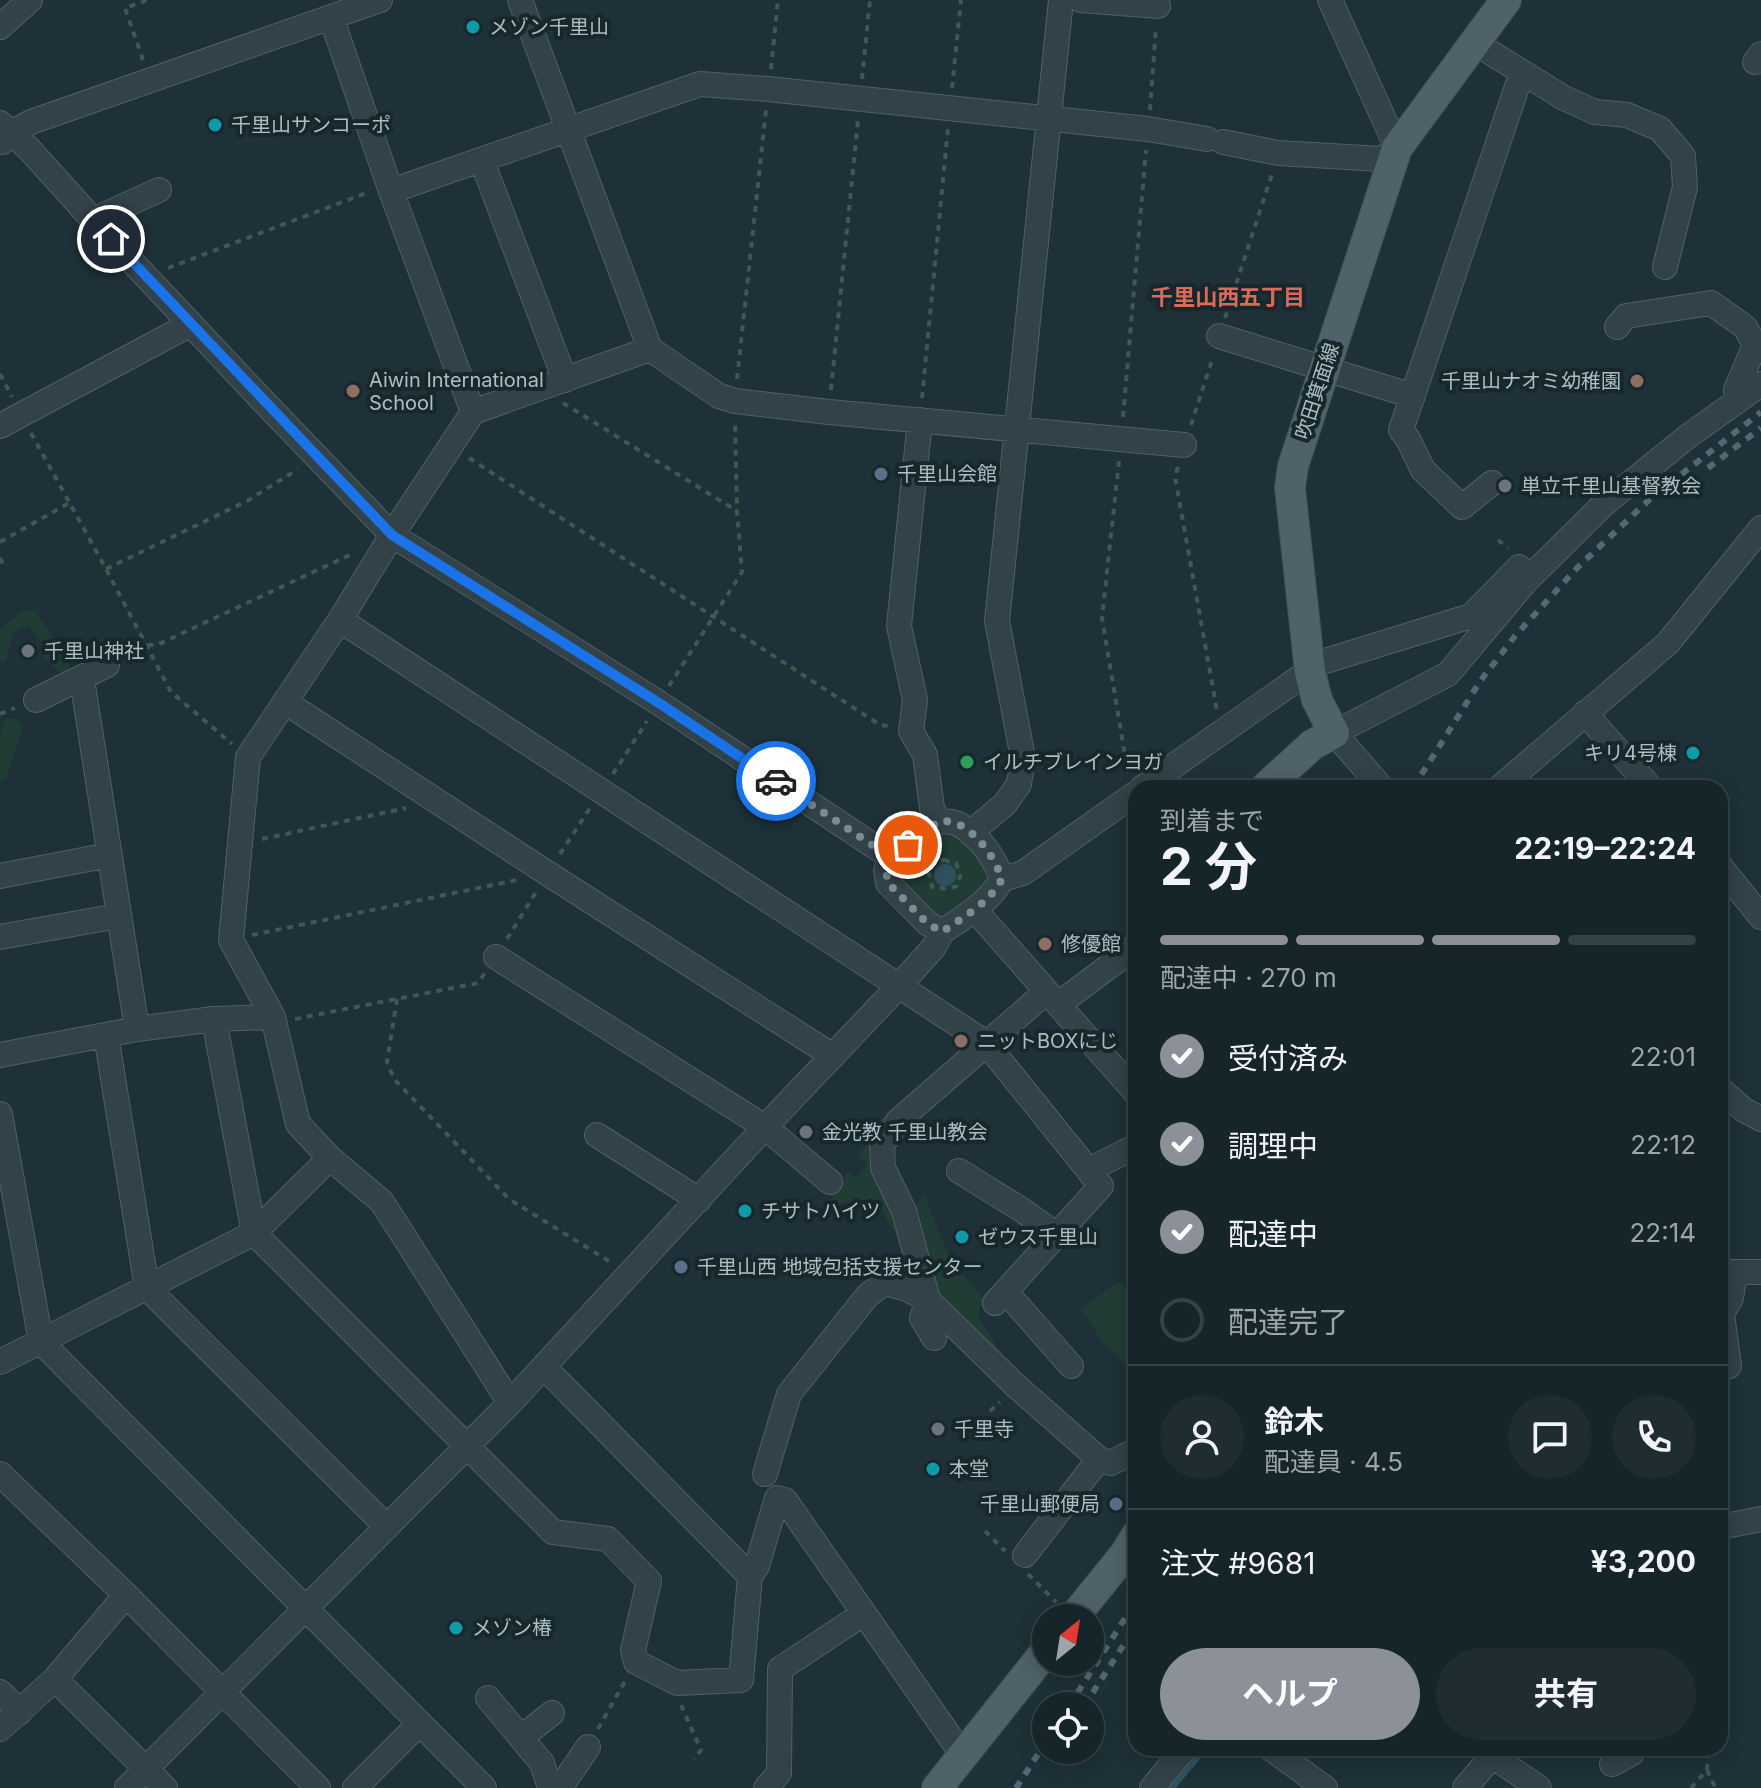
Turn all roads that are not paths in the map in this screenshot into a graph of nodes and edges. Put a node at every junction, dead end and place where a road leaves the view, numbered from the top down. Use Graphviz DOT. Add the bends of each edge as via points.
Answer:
graph roads {
  1 [pos="30,0"];
  2 [pos="380,0"];
  3 [pos="520,0"];
  4 [pos="1061,0"];
  5 [pos="1081,0"];
  6 [pos="1330,0"];
  7 [pos="1506,0"];
  8 [pos="1158,6"];
  9 [pos="331,17"];
  10 [pos="0,27"];
  11 [pos="1475,43"];
  12 [pos="1522,72"];
  13 [pos="1050,119"];
  14 [pos="569,130"];
  15 [pos="4,133"];
  16 [pos="1397,148"];
  17 [pos="482,161"];
  18 [pos="159,190"];
  19 [pos="391,191"];
  20 [pos="93,220"];
  21 [pos="1665,267"];
  22 [pos="191,324"];
  23 [pos="1617,327"];
  24 [pos="1219,336"];
  25 [pos="650,349"];
  26 [pos="1323,369"];
  27 [pos="565,380"];
  28 [pos="1761,384"];
  29 [pos="1413,396"];
  30 [pos="1737,401"];
  31 [pos="473,412"];
  32 [pos="920,420"];
  33 [pos="10,421"];
  34 [pos="1018,429"];
  35 [pos="1184,445"];
  36 [pos="1492,483"];
  37 [pos="1761,528"];
  38 [pos="392,535"];
  39 [pos="1519,567"];
  40 [pos="340,620"];
  41 [pos="118,660"];
  42 [pos="1310,672"];
  43 [pos="82,679"];
  44 [pos="36,700"];
  45 [pos="285,702"];
  46 [pos="1585,713"];
  47 [pos="1334,733"];
  48 [pos="1154,780"];
  49 [pos="1274,780"];
  50 [pos="1374,780"];
  51 [pos="1508,780"];
  52 [pos="1644,780"];
  53 [pos="1128,798"];
  54 [pos="939,821"];
  55 [pos="970,833"];
  56 [pos="109,855"];
  57 [pos="892,858"];
  58 [pos="0,876"];
  59 [pos="1728,876"];
  60 [pos="1002,879"];
  61 [pos="975,910"];
  62 [pos="118,916"];
  63 [pos="1761,917"];
  64 [pos="942,932"];
  65 [pos="0,937"];
  66 [pos="1128,951"];
  67 [pos="496,957"];
  68 [pos="899,986"];
  69 [pos="1052,998"];
  70 [pos="273,1017"];
  71 [pos="214,1019"];
  72 [pos="137,1029"];
  73 [pos="106,1035"];
  74 [pos="986,1043"];
  75 [pos="0,1055"];
  76 [pos="833,1056"];
  77 [pos="1128,1084"];
  78 [pos="1728,1096"];
  79 [pos="0,1114"];
  80 [pos="1761,1119"];
  81 [pos="765,1127"];
  82 [pos="597,1135"];
  83 [pos="1128,1150"];
  84 [pos="330,1158"];
  85 [pos="1089,1170"];
  86 [pos="959,1171"];
  87 [pos="830,1182"];
  88 [pos="699,1200"];
  89 [pos="254,1233"];
  90 [pos="1057,1235"];
  91 [pos="1761,1272"];
  92 [pos="1728,1273"];
  93 [pos="147,1288"];
  94 [pos="928,1300"];
  95 [pos="1728,1303"];
  96 [pos="934,1338"];
  97 [pos="41,1342"];
  98 [pos="1728,1360"];
  99 [pos="0,1362"];
  100 [pos="1071,1366"];
  101 [pos="1729,1366"];
  102 [pos="544,1367"];
  103 [pos="510,1403"];
  104 [pos="467,1447"];
  105 [pos="1128,1454"];
  106 [pos="1099,1459"];
  107 [pos="0,1474"];
  108 [pos="765,1474"];
  109 [pos="1761,1519"];
  110 [pos="1728,1525"];
  111 [pos="387,1527"];
  112 [pos="1128,1549"];
  113 [pos="1025,1555"];
  114 [pos="750,1576"];
  115 [pos="126,1595"];
  116 [pos="1084,1604"];
  117 [pos="306,1608"];
  118 [pos="863,1614"];
  119 [pos="1032,1668"];
  120 [pos="55,1679"];
  121 [pos="0,1692"];
  122 [pos="223,1692"];
  123 [pos="488,1698"];
  124 [pos="20,1712"];
  125 [pos="552,1713"];
  126 [pos="420,1723"];
  127 [pos="0,1729"];
  128 [pos="522,1737"];
  129 [pos="588,1747"];
  130 [pos="962,1754"];
  131 [pos="1178,1756"];
  132 [pos="1281,1756"];
  133 [pos="1485,1756"];
  134 [pos="1493,1756"];
  135 [pos="146,1769"];
  136 [pos="127,1788"];
  137 [pos="165,1788"];
  138 [pos="318,1788"];
  139 [pos="355,1788"];
  140 [pos="484,1788"];
  141 [pos="550,1788"];
  142 [pos="560,1788"];
  143 [pos="766,1788"];
  144 [pos="937,1788"];
  145 [pos="1152,1788"];
  146 [pos="1325,1788"];
  147 [pos="1465,1788"];
  148 [pos="1539,1788"];
  1 -- 10 [label="street"];
  2 -- 9 [label="street"];
  3 -- 14 [label="street"];
  4 -- 13 [label="street"];
  5 -- 8 [label="street"];
  6 -- 16 [label="street"];
  7 -- 11 [label="main road, 吹田箕面線"];
  9 -- 15 [label="street"];
  9 -- 19 [label="street"];
  11 -- 12 [label="street"];
  11 -- 16 [label="main road, 吹田箕面線"];
  12 -- 21 [label="street" via="1595,112 1627,115 1660,129 1683,156 1685,187"];
  12 -- 29 [label="street"];
  13 -- 14 [label="street" via="700,84"];
  13 -- 16 [label="street" via="1148,129 1278,153 1382,159"];
  13 -- 34 [label="street"];
  14 -- 17 [label="street"];
  14 -- 25 [label="street"];
  15 -- 20 [label="street" via="29,149"];
  16 -- 26 [label="main road, 吹田箕面線"];
  17 -- 19 [label="street"];
  17 -- 27 [label="street"];
  18 -- 20 [label="street"];
  19 -- 31 [label="street"];
  20 -- 22 [label="street"];
  22 -- 33 [label="street"];
  22 -- 38 [label="street"];
  23 -- 30 [label="street" via="1626,316 1711,303 1745,327 1755,345 1736,390"];
  24 -- 26 [label="street"];
  25 -- 27 [label="street"];
  25 -- 32 [label="street" via="719,396 735,401"];
  26 -- 29 [label="street"];
  26 -- 42 [label="main road, 吹田箕面線" via="1290,488"];
  27 -- 31 [label="street"];
  28 -- 30 [label="street"];
  29 -- 36 [label="street" via="1401,430 1423,470 1462,507"];
  30 -- 47 [label="street" via="1604,504 1527,580 1448,674"];
  31 -- 38 [label="street"];
  32 -- 34 [label="street"];
  32 -- 54 [label="street" via="899,626 915,700 911,731 925,755 932,808"];
  34 -- 35 [label="street"];
  34 -- 55 [label="street" via="997,621 1023,758 1019,784 1005,804"];
  37 -- 46 [label="street" via="1668,643"];
  38 -- 40 [label="street"];
  38 -- 57 [label="street"];
  39 -- 42 [label="street" via="1471,616 1322,662"];
  40 -- 45 [label="street"];
  40 -- 68 [label="street"];
  41 -- 43 [label="street"];
  42 -- 47 [label="main road, 吹田箕面線"];
  42 -- 48 [label="street"];
  43 -- 44 [label="street"];
  43 -- 56 [label="street"];
  45 -- 70 [label="street" via="248,757 231,940"];
  45 -- 76 [label="street"];
  46 -- 51 [label="street"];
  46 -- 52 [label="street"];
  47 -- 49 [label="main road" via="1312,745"];
  47 -- 50 [label="street"];
  53 -- 60 [label="street" via="1023,873"];
  54 -- 55 [label="street" via="956,822"];
  54 -- 57 [label="street"];
  55 -- 60 [label="street" via="997,862"];
  56 -- 58 [label="street"];
  56 -- 62 [label="street"];
  57 -- 64 [label="street" via="886,870 888,883"];
  59 -- 63 [label="street"];
  60 -- 61 [label="street"];
  61 -- 64 [label="street"];
  61 -- 69 [label="street"];
  62 -- 65 [label="street"];
  62 -- 72 [label="street"];
  64 -- 68 [label="street"];
  66 -- 69 [label="street"];
  67 -- 81 [label="street"];
  68 -- 74 [label="street"];
  68 -- 76 [label="street"];
  69 -- 74 [label="street"];
  69 -- 77 [label="street"];
  70 -- 71 [label="street"];
  70 -- 84 [label="street" via="298,1124"];
  71 -- 72 [label="street"];
  71 -- 89 [label="street"];
  72 -- 73 [label="street"];
  73 -- 75 [label="street"];
  73 -- 93 [label="street"];
  74 -- 85 [label="street"];
  74 -- 94 [label="street" via="898,1121 882,1145 883,1168 904,1211"];
  76 -- 81 [label="street"];
  78 -- 80 [label="street"];
  79 -- 97 [label="street"];
  81 -- 87 [label="street"];
  81 -- 88 [label="street"];
  82 -- 88 [label="street"];
  83 -- 85 [label="street"];
  84 -- 89 [label="street"];
  84 -- 103 [label="street" via="382,1202"];
  85 -- 90 [label="street" via="1101,1186"];
  86 -- 90 [label="street"];
  88 -- 102 [label="street"];
  89 -- 93 [label="street"];
  89 -- 104 [label="street"];
  90 -- 100 [label="street" via="1000,1297"];
  91 -- 92 [label="street"];
  92 -- 95 [label="street"];
  93 -- 97 [label="street"];
  93 -- 111 [label="street"];
  94 -- 96 [label="street" via="922,1318"];
  94 -- 106 [label="street"];
  94 -- 108 [label="street" via="885,1283 868,1295 789,1394"];
  97 -- 99 [label="street"];
  97 -- 117 [label="street"];
  98 -- 101 [label="street"];
  102 -- 103 [label="street"];
  102 -- 114 [label="street"];
  103 -- 104 [label="street"];
  104 -- 111 [label="street"];
  104 -- 114 [label="street" via="553,1532 608,1539 649,1581 633,1650 636,1662 677,1683 741,1680"];
  105 -- 106 [label="street" via="1111,1463"];
  106 -- 113 [label="street"];
  107 -- 115 [label="street"];
  109 -- 110 [label="street"];
  111 -- 117 [label="street"];
  112 -- 116 [label="main road"];
  114 -- 118 [label="street" via="777,1498 785,1500"];
  115 -- 120 [label="street"];
  115 -- 122 [label="street"];
  117 -- 122 [label="street"];
  117 -- 126 [label="street"];
  118 -- 130 [label="street"];
  118 -- 143 [label="street" via="780,1669 779,1773"];
  119 -- 130 [label="main road"];
  120 -- 124 [label="street"];
  120 -- 135 [label="street"];
  121 -- 124 [label="street"];
  122 -- 135 [label="street"];
  122 -- 138 [label="street"];
  123 -- 128 [label="street"];
  124 -- 127 [label="street"];
  125 -- 128 [label="street"];
  126 -- 139 [label="street"];
  126 -- 140 [label="street"];
  128 -- 141 [label="street" via="542,1763"];
  129 -- 142 [label="street"];
  130 -- 144 [label="main road"];
  131 -- 145 [label="street"];
  132 -- 146 [label="street"];
  133 -- 147 [label="street"];
  134 -- 148 [label="street"];
  135 -- 136 [label="street"];
  135 -- 137 [label="street"];
}
